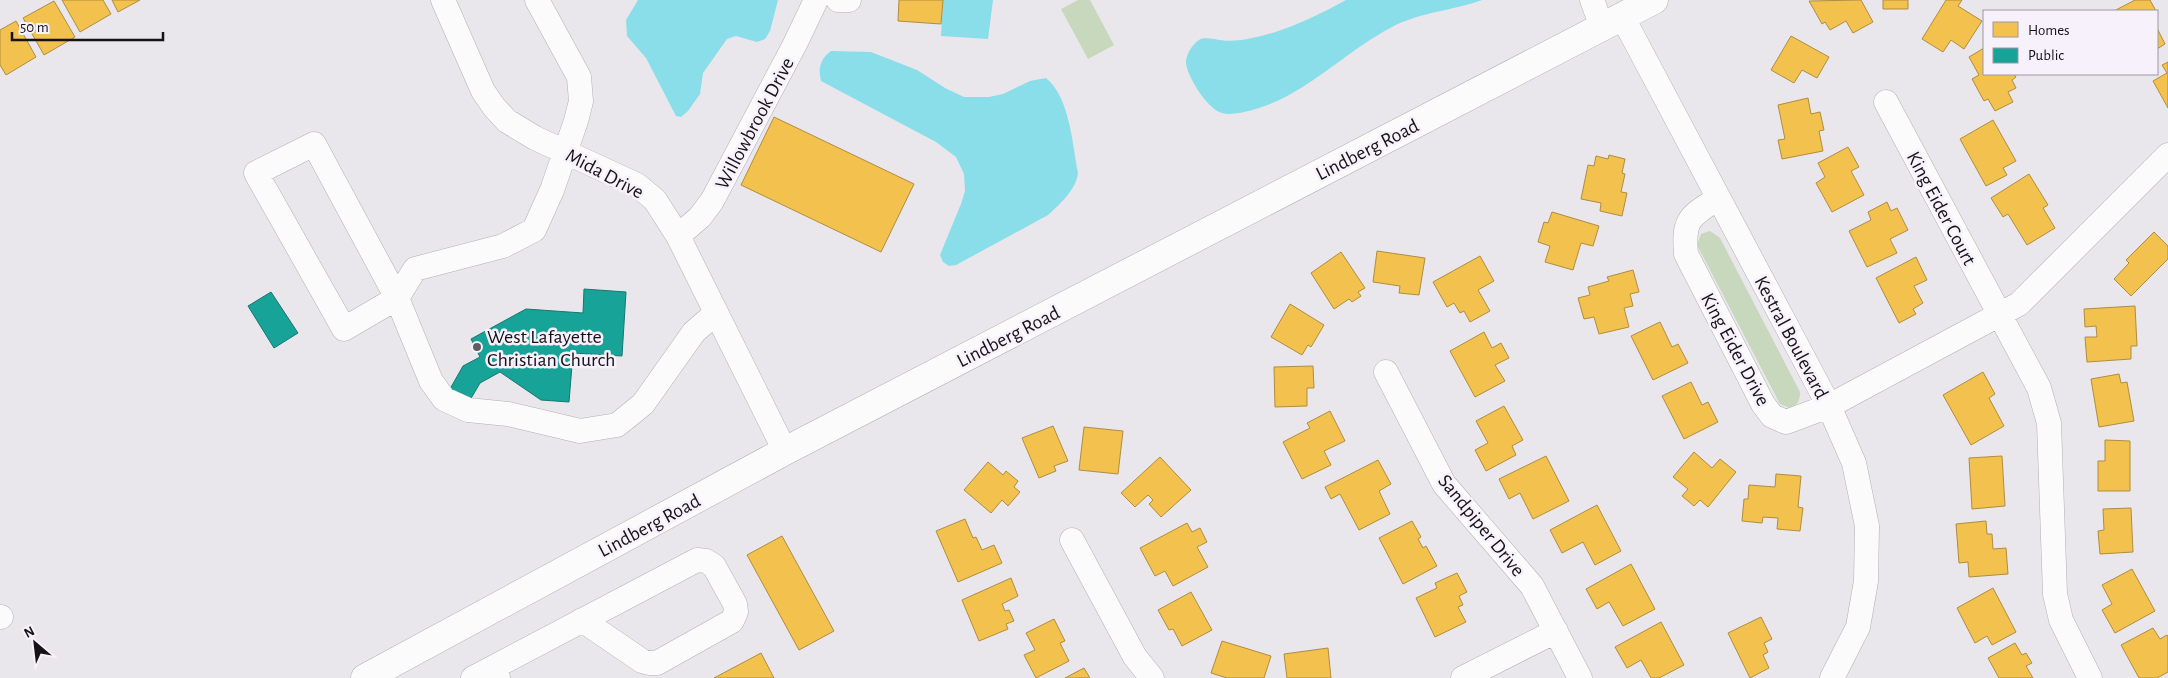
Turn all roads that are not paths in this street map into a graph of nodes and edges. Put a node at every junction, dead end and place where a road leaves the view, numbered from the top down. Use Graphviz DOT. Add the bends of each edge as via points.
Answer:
graph roads {
  1 [pos="443,0"];
  2 [pos="537,0"];
  3 [pos="816,0"];
  4 [pos="838,0"];
  5 [pos="849,0"];
  6 [pos="1592,0"];
  7 [pos="1630,10"];
  8 [pos="1886,102"];
  9 [pos="566,151"];
  10 [pos="2168,155"];
  11 [pos="1718,198"];
  12 [pos="678,236"];
  13 [pos="397,298"];
  14 [pos="715,314"];
  15 [pos="1998,315"];
  16 [pos="1386,372"];
  17 [pos="1829,406"];
  18 [pos="785,451"];
  19 [pos="1072,540"];
  20 [pos="582,620"];
  21 [pos="1556,631"];
  22 [pos="488,675"];
  23 [pos="365,678"];
  24 [pos="1152,678"];
  25 [pos="1463,678"];
  26 [pos="1580,678"];
  27 [pos="1832,678"];
  28 [pos="2090,678"];
  1 -- 9 [label="street, Mida Drive" via="483,91 494,107 519,130"];
  2 -- 9 [label="street" via="579,76 581,101"];
  3 -- 12 [label="street, Willowbrook Drive" via="712,201 700,217"];
  4 -- 5 [label="street"];
  6 -- 7 [label="street, Kestral Boulevard"];
  7 -- 11 [label="street, Kestral Boulevard"];
  7 -- 18 [label="main road, Lindberg Road"];
  8 -- 15 [label="street, King Eider Court"];
  9 -- 12 [label="street, Mida Drive" via="637,185 655,200"];
  9 -- 13 [label="street" via="534,230 503,246 415,269"];
  10 -- 15 [label="street, King Eider Drive" via="2019,304"];
  11 -- 17 [label="street, Kestral Boulevard"];
  11 -- 17 [label="street, King Eider Drive" via="1692,216 1684,234 1686,254 1763,404 1772,416 1786,422"];
  12 -- 14 [label="street, Mida Drive"];
  13 -- 13 [label="street" via="314,144 256,173 344,329"];
  13 -- 14 [label="street" via="431,381 444,399 468,410 508,414 580,431 617,426 643,404 694,332"];
  14 -- 18 [label="street, Mida Drive"];
  15 -- 17 [label="street, King Eider Drive"];
  15 -- 28 [label="street" via="2039,388 2049,423 2055,594 2062,620"];
  16 -- 21 [label="street, Sandpiper Drive" via="1444,484 1532,586"];
  17 -- 27 [label="street, Kestral Boulevard" via="1854,463 1867,526 1866,581 1858,627"];
  18 -- 23 [label="main road, Lindberg Road"];
  19 -- 24 [label="street" via="1135,657"];
  20 -- 20 [label="street" via="697,560 714,566 735,604 736,612 732,621 657,663 642,661"];
  20 -- 22 [label="street"];
  21 -- 25 [label="street"];
  21 -- 26 [label="street, Sandpiper Drive"];
}
